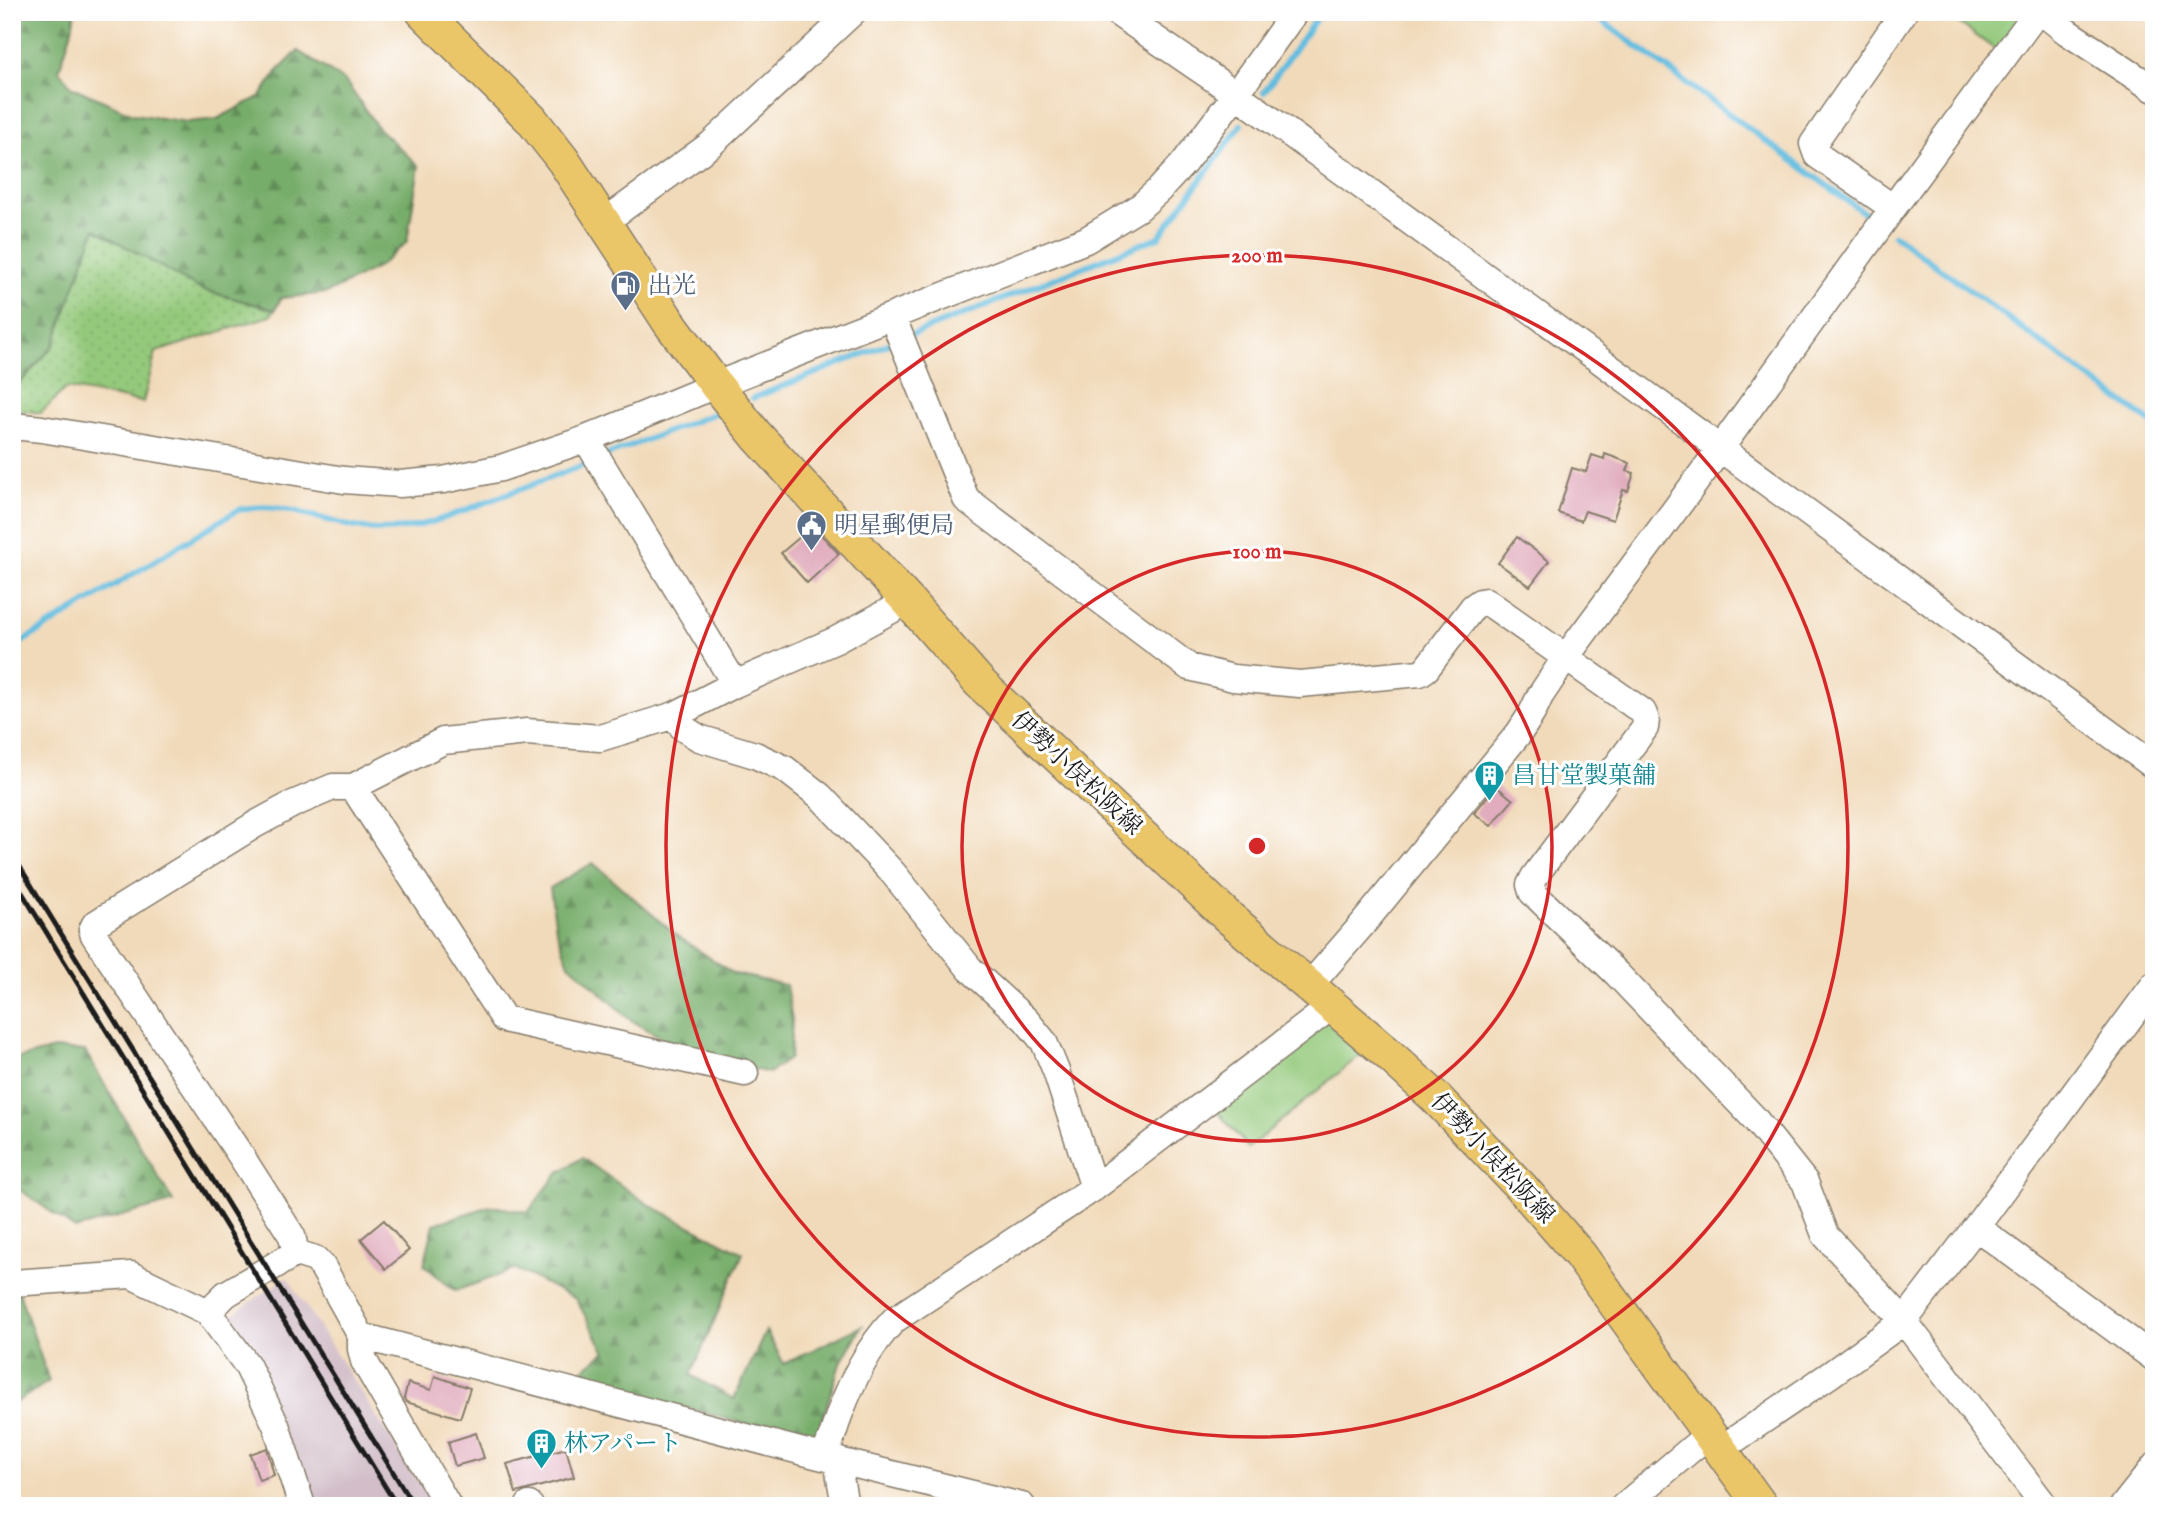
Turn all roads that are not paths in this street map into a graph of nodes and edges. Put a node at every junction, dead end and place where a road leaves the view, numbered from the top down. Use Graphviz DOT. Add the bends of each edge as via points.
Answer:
graph roads {
  1 [pos="423,12"];
  2 [pos="853,12"];
  3 [pos="1116,12"];
  4 [pos="1295,12"];
  5 [pos="1904,12"];
  6 [pos="2039,12"];
  7 [pos="2154,89"];
  8 [pos="1236,94"];
  9 [pos="1893,208"];
  10 [pos="604,222"];
  11 [pos="898,332"];
  12 [pos="716,385"];
  13 [pos="12,426"];
  14 [pos="1720,449"];
  15 [pos="594,452"];
  16 [pos="908,601"];
  17 [pos="1566,657"];
  18 [pos="735,684"];
  19 [pos="675,715"];
  20 [pos="2154,766"];
  21 [pos="353,787"];
  22 [pos="2154,985"];
  23 [pos="1320,996"];
  24 [pos="745,1073"];
  25 [pos="1094,1188"];
  26 [pos="1976,1227"];
  27 [pos="296,1253"];
  28 [pos="12,1283"];
  29 [pos="208,1312"];
  30 [pos="1904,1321"];
  31 [pos="361,1336"];
  32 [pos="2154,1359"];
  33 [pos="1716,1441"];
  34 [pos="828,1458"];
  35 [pos="2154,1467"];
  36 [pos="302,1506"];
  37 [pos="448,1506"];
  38 [pos="845,1506"];
  39 [pos="1022,1506"];
  40 [pos="1624,1506"];
  41 [pos="1761,1506"];
  42 [pos="2045,1506"];
  43 [pos="2123,1506"];
  1 -- 10 [label="main road, 伊勢小俣松阪線" via="531,119"];
  2 -- 10 [label="street" via="710,145"];
  3 -- 8 [label="street"];
  4 -- 8 [label="street"];
  5 -- 9 [label="street" via="1812,144 1817,155"];
  6 -- 7 [label="street"];
  6 -- 9 [label="street"];
  8 -- 11 [label="street" via="1183,164 1140,207 1086,240"];
  8 -- 14 [label="street"];
  9 -- 14 [label="street"];
  10 -- 12 [label="main road, 伊勢小俣松阪線"];
  11 -- 12 [label="street"];
  11 -- 17 [label="street" via="966,499 1189,667 1233,678 1300,684 1420,673 1473,607 1486,601"];
  12 -- 15 [label="street"];
  12 -- 16 [label="main road, 伊勢小俣松阪線"];
  13 -- 15 [label="street" via="344,480 400,484"];
  14 -- 17 [label="street"];
  14 -- 20 [label="street"];
  15 -- 18 [label="street"];
  16 -- 18 [label="street" via="836,640"];
  16 -- 23 [label="main road, 伊勢小俣松阪線" via="990,692 1226,915"];
  17 -- 23 [label="street" via="1504,754"];
  17 -- 30 [label="street" via="1643,712 1645,728 1534,877 1532,892 1754,1118 1805,1182 1825,1235"];
  18 -- 19 [label="street"];
  19 -- 21 [label="street" via="600,738 527,732 443,741"];
  19 -- 25 [label="street" via="683,728 699,738 785,769 820,796 893,873 970,969 1026,1020 1044,1042 1056,1071"];
  21 -- 24 [label="street" via="504,1019"];
  21 -- 27 [label="street" via="333,788 256,824 92,930 272,1204 292,1236"];
  22 -- 26 [label="street"];
  23 -- 25 [label="street"];
  23 -- 33 [label="main road, 伊勢小俣松阪線" via="1436,1098 1522,1188 1580,1255"];
  25 -- 34 [label="street" via="882,1332 853,1381 826,1451"];
  26 -- 30 [label="street"];
  26 -- 32 [label="street"];
  27 -- 29 [label="street" via="226,1294"];
  27 -- 31 [label="street" via="322,1266"];
  28 -- 29 [label="street" via="131,1275"];
  29 -- 36 [label="street" via="247,1365 276,1425"];
  30 -- 33 [label="street" via="1823,1378"];
  30 -- 42 [label="street"];
  31 -- 34 [label="street"];
  31 -- 37 [label="street" via="364,1362"];
  33 -- 40 [label="street"];
  33 -- 41 [label="main road, 伊勢小俣松阪線"];
  34 -- 38 [label="street"];
  34 -- 39 [label="street"];
  35 -- 43 [label="street"];
}
